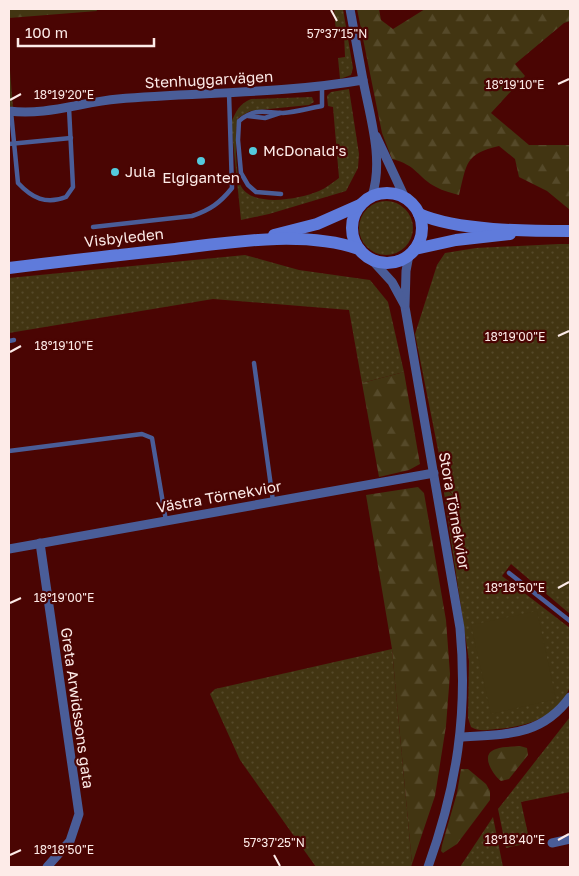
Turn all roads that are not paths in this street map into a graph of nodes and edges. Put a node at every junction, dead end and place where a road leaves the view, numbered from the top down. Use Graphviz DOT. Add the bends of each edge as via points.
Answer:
graph roads {
  1 [pos="350,9"];
  2 [pos="363,80"];
  3 [pos="322,87"];
  4 [pos="229,93"];
  5 [pos="69,108"];
  6 [pos="10,111"];
  7 [pos="282,113"];
  8 [pos="248,116"];
  9 [pos="372,127"];
  10 [pos="71,138"];
  11 [pos="11,144"];
  12 [pos="281,194"];
  13 [pos="372,196"];
  14 [pos="405,198"];
  15 [pos="360,205"];
  16 [pos="419,214"];
  17 [pos="93,227"];
  18 [pos="535,231"];
  19 [pos="570,231"];
  20 [pos="242,242"];
  21 [pos="359,249"];
  22 [pos="412,252"];
  23 [pos="370,259"];
  24 [pos="9,268"];
  25 [pos="405,307"];
  26 [pos="254,363"];
  27 [pos="9,451"];
  28 [pos="434,473"];
  29 [pos="273,501"];
  30 [pos="166,521"];
  31 [pos="40,544"];
  32 [pos="9,549"];
  33 [pos="509,573"];
  34 [pos="570,621"];
  35 [pos="570,697"];
  36 [pos="460,737"];
  37 [pos="570,839"];
  38 [pos="552,843"];
  39 [pos="47,867"];
  40 [pos="428,867"];
  1 -- 2 [label="street"];
  2 -- 3 [label="street, Stenhuggarvägen"];
  2 -- 9 [label="street"];
  3 -- 4 [label="street, Stenhuggarvägen"];
  3 -- 7 [label="lane" via="322,106"];
  4 -- 5 [label="street, Stenhuggarvägen" via="114,99"];
  4 -- 17 [label="lane" via="232,188 220,203 192,216"];
  5 -- 6 [label="street, Stenhuggarvägen"];
  5 -- 10 [label="lane"];
  6 -- 11 [label="lane"];
  7 -- 8 [label="lane" via="266,118"];
  7 -- 8 [label="lane" via="264,110"];
  8 -- 12 [label="lane" via="239,121 237,127 243,179 256,192"];
  9 -- 13 [label="street" via="377,170"];
  9 -- 14 [label="street"];
  10 -- 11 [label="lane"];
  10 -- 11 [label="lane" via="73,187 66,197 44,202 18,183"];
  13 -- 14 [label="main road" via="389,193"];
  13 -- 15 [label="main road"];
  14 -- 16 [label="main road"];
  15 -- 20 [label="main road, Visbyleden" via="317,224"];
  15 -- 21 [label="main road" via="354,214 352,230"];
  16 -- 18 [label="main road" via="448,223"];
  16 -- 22 [label="main road" via="421,234"];
  18 -- 19 [label="main road"];
  18 -- 22 [label="main road" via="456,240"];
  20 -- 21 [label="main road, Visbyleden" via="317,240"];
  20 -- 24 [label="main road, Visbyleden"];
  21 -- 23 [label="main road"];
  22 -- 23 [label="main road" via="390,263"];
  22 -- 25 [label="street" via="406,271"];
  23 -- 25 [label="street" via="392,282"];
  25 -- 28 [label="street, Stora Törnekvior"];
  26 -- 29 [label="lane"];
  27 -- 30 [label="lane" via="142,434 152,438"];
  28 -- 29 [label="street, Västra Törnekvior"];
  28 -- 36 [label="street, Stora Törnekvior" via="460,628 464,673"];
  29 -- 30 [label="street, Västra Törnekvior"];
  30 -- 31 [label="street, Västra Törnekvior"];
  31 -- 32 [label="street, Västra Törnekvior"];
  31 -- 39 [label="street, Greta Arwidssons gata" via="79,814 70,841"];
  33 -- 34 [label="lane"];
  35 -- 36 [label="street" via="561,710 525,731"];
  36 -- 40 [label="street, Stora Törnekvior" via="451,794"];
  37 -- 38 [label="street"];
}
